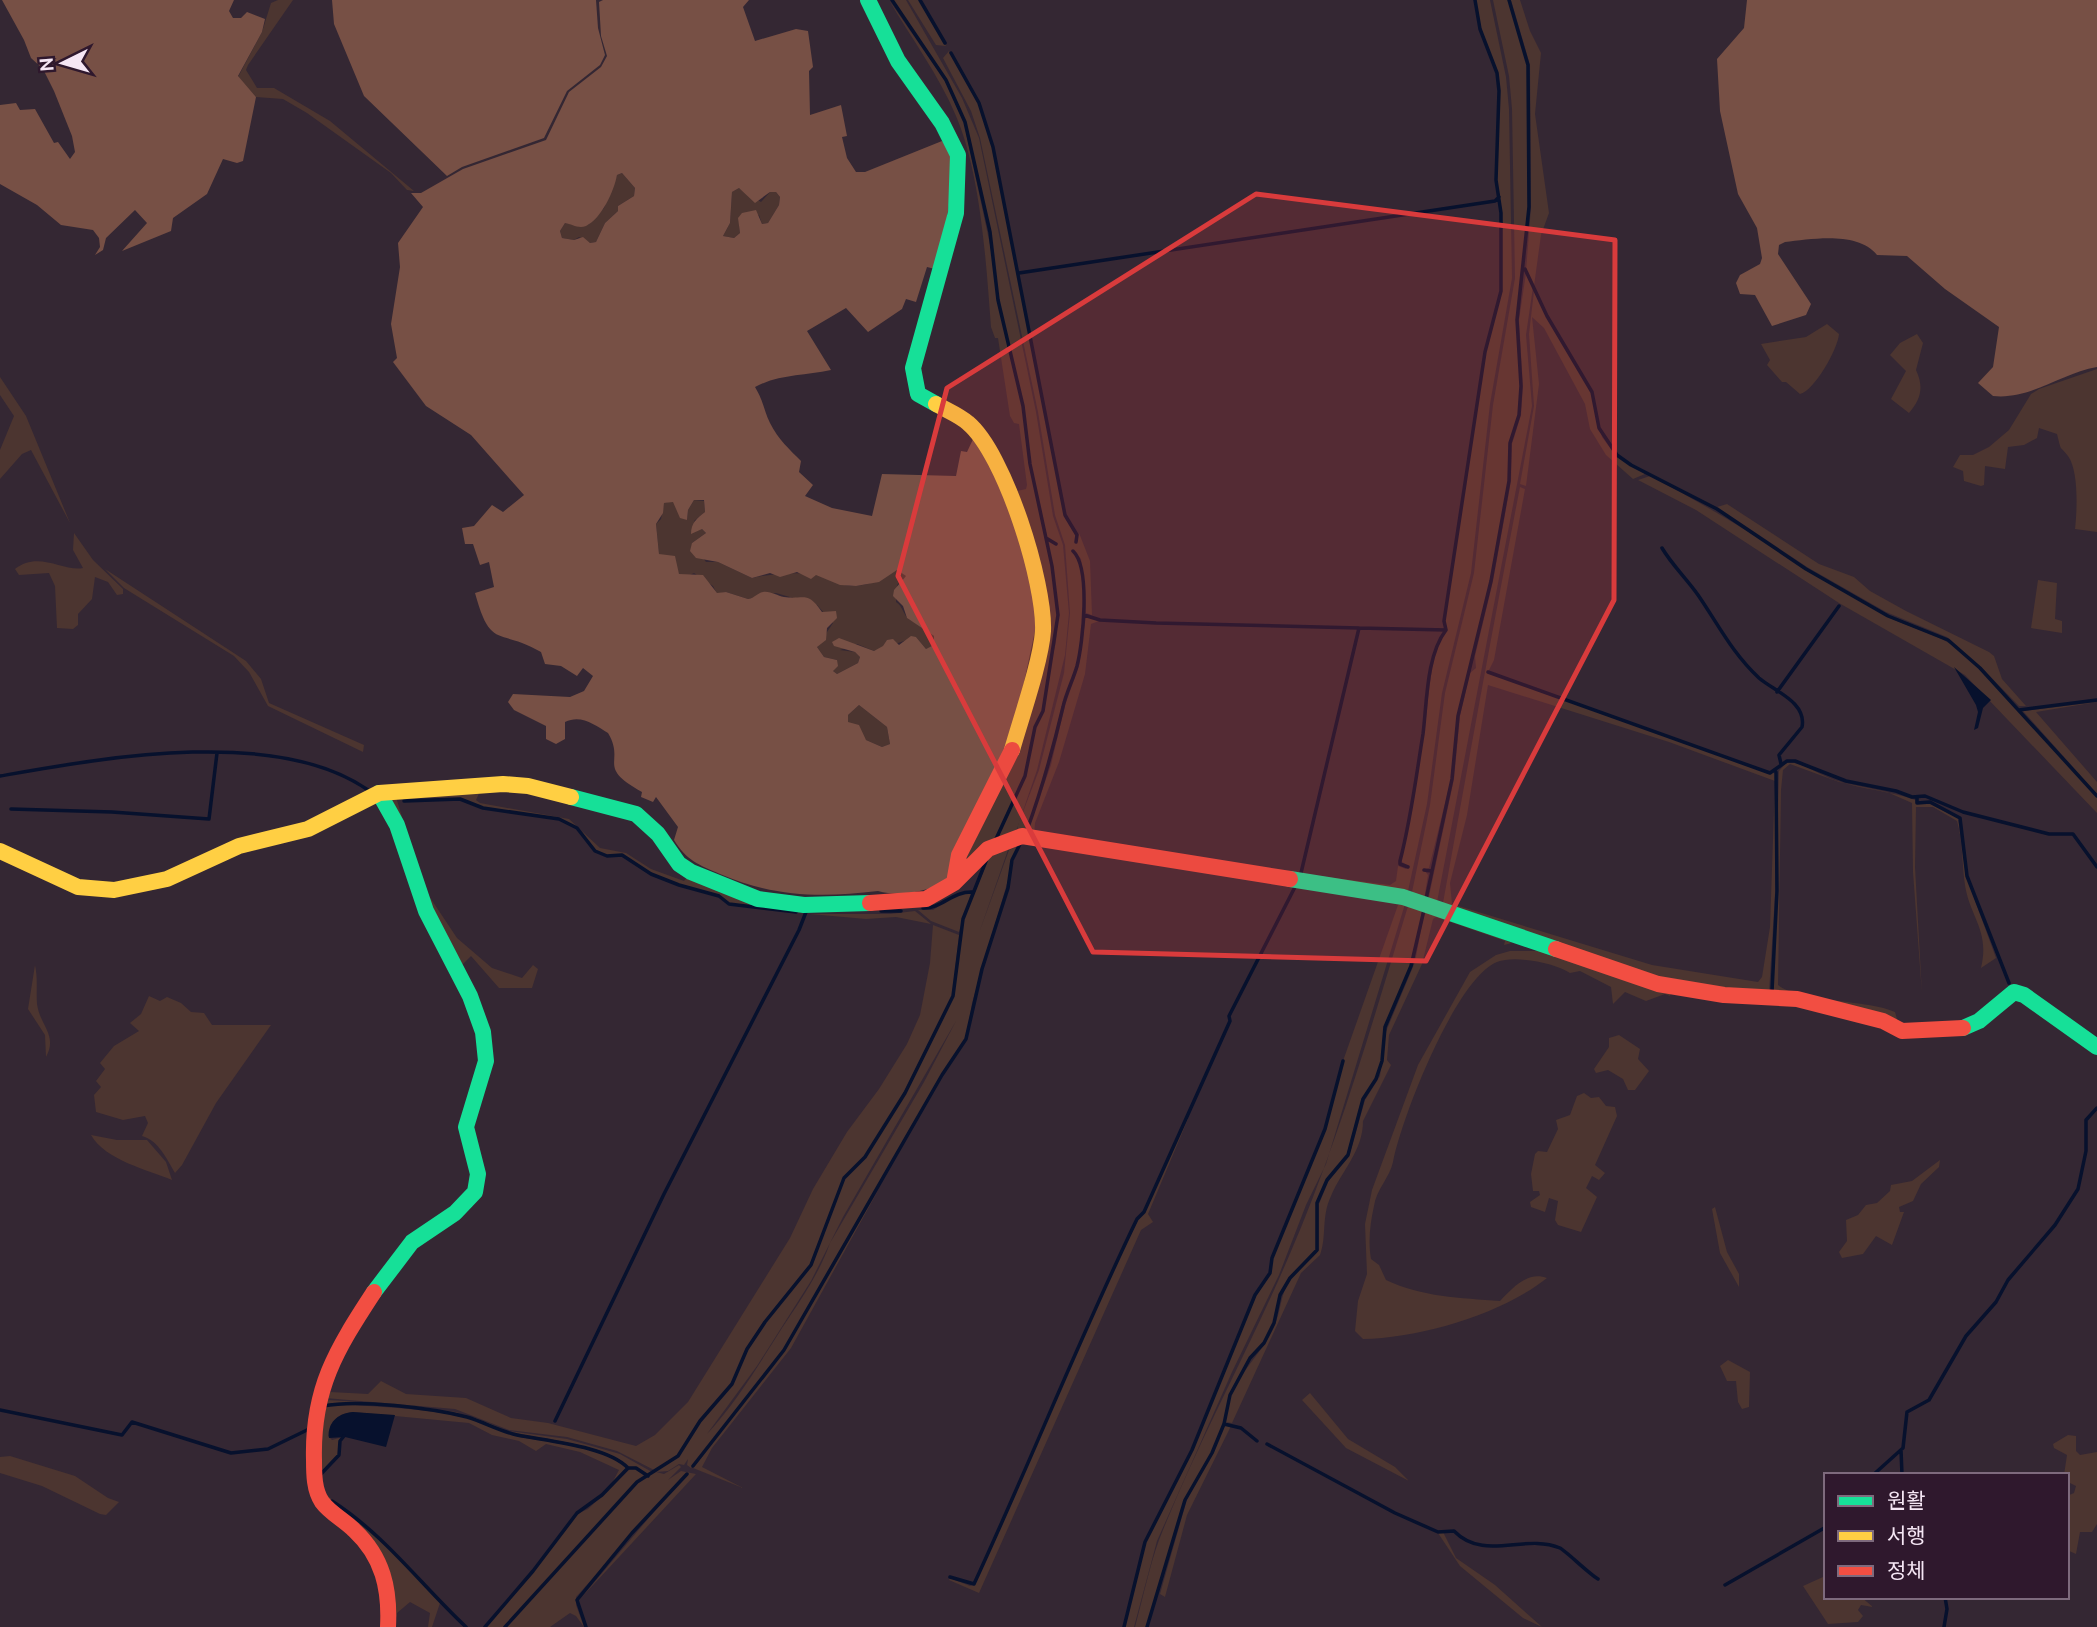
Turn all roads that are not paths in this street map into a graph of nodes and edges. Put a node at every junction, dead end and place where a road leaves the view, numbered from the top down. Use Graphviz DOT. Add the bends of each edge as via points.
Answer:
graph roads {
  1 [pos="868,0"];
  2 [pos="379,793"];
  3 [pos="0,851"];
  4 [pos="954,883"];
  5 [pos="2096,1044"];
  6 [pos="388,1627"];
  1 -- 4 [label="street" via="898,61 942,123 958,155 956,213 913,368 918,394 968,423 983,440 1022,519 1043,610 1043,634 1009,761 959,855"];
  2 -- 3 [label="street" via="308,829 239,846 167,879 114,890 78,887"];
  2 -- 4 [label="street" via="528,786 622,808 647,823 691,873 781,904 909,902 942,893"];
  2 -- 6 [label="street" via="397,824 425,910 474,1001 486,1054 466,1122 480,1177 476,1191 399,1256 322,1381 316,1401 318,1496 380,1558 387,1584"];
  4 -- 5 [label="street" via="988,849 1022,836 1422,903 1658,984 1724,995 1797,999 1882,1021 1902,1031 1965,1028 2014,992"];
}
